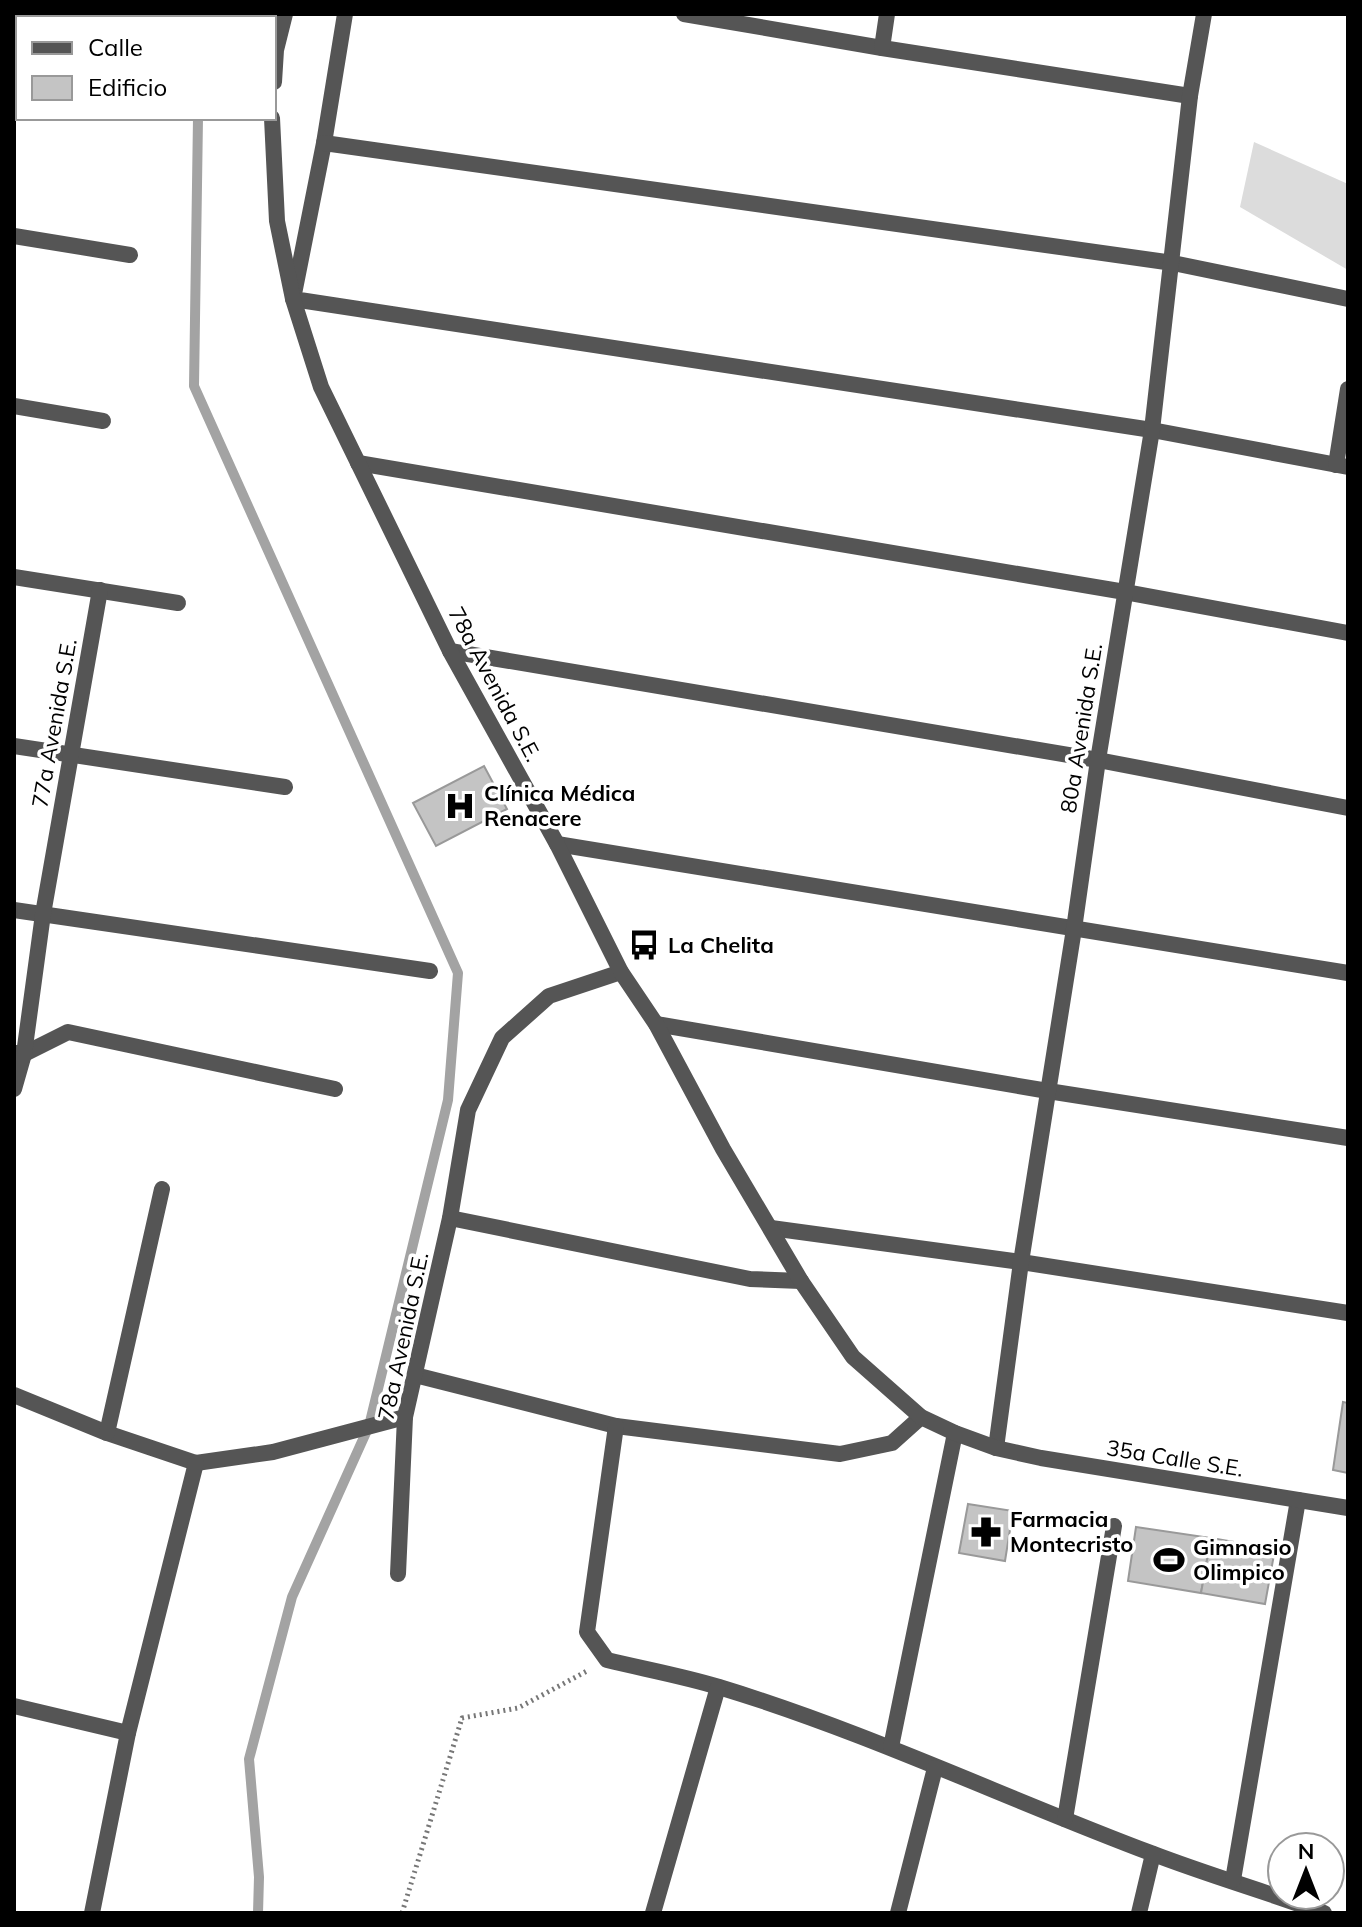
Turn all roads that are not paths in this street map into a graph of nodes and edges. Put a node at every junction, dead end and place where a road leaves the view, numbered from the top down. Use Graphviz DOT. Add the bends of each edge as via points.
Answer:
graph roads {
  1 [pos="285,14"];
  2 [pos="345,14"];
  3 [pos="684,14"];
  4 [pos="887,14"];
  5 [pos="1204,14"];
  6 [pos="882,48"];
  7 [pos="276,50"];
  8 [pos="1190,96"];
  9 [pos="272,120"];
  10 [pos="324,143"];
  11 [pos="14,236"];
  12 [pos="130,255"];
  13 [pos="1173,263"];
  14 [pos="293,299"];
  15 [pos="1348,299"];
  16 [pos="1348,389"];
  17 [pos="14,406"];
  18 [pos="103,421"];
  19 [pos="1152,430"];
  20 [pos="358,463"];
  21 [pos="1342,466"];
  22 [pos="14,577"];
  23 [pos="100,590"];
  24 [pos="1125,592"];
  25 [pos="178,603"];
  26 [pos="1348,633"];
  27 [pos="450,651"];
  28 [pos="14,746"];
  29 [pos="71,754"];
  30 [pos="1098,760"];
  31 [pos="285,787"];
  32 [pos="1348,808"];
  33 [pos="557,844"];
  34 [pos="14,910"];
  35 [pos="43,914"];
  36 [pos="1074,929"];
  37 [pos="430,971"];
  38 [pos="621,972"];
  39 [pos="1348,973"];
  40 [pos="656,1024"];
  41 [pos="19,1054"];
  42 [pos="14,1089"];
  43 [pos="335,1089"];
  44 [pos="1048,1091"];
  45 [pos="1348,1138"];
  46 [pos="162,1189"];
  47 [pos="450,1218"];
  48 [pos="771,1228"];
  49 [pos="1021,1262"];
  50 [pos="801,1281"];
  51 [pos="1348,1313"];
  52 [pos="415,1375"];
  53 [pos="14,1395"];
  54 [pos="405,1417"];
  55 [pos="921,1417"];
  56 [pos="616,1426"];
  57 [pos="107,1433"];
  58 [pos="955,1433"];
  59 [pos="996,1448"];
  60 [pos="196,1463"];
  61 [pos="1298,1500"];
  62 [pos="1348,1508"];
  63 [pos="1114,1526"];
  64 [pos="398,1574"];
  65 [pos="718,1687"];
  66 [pos="14,1706"];
  67 [pos="128,1733"];
  68 [pos="891,1747"];
  69 [pos="935,1768"];
  70 [pos="1065,1819"];
  71 [pos="1153,1854"];
  72 [pos="1233,1880"];
  73 [pos="92,1913"];
  74 [pos="653,1913"];
  75 [pos="898,1913"];
  76 [pos="1139,1913"];
  77 [pos="1324,1913"];
  1 -- 7 [label="street"];
  2 -- 10 [label="street"];
  3 -- 6 [label="street"];
  4 -- 6 [label="street"];
  5 -- 8 [label="street, 80a Avenida S.E."];
  6 -- 8 [label="street"];
  8 -- 13 [label="street, 80a Avenida S.E."];
  9 -- 14 [label="street, 78a Avenida S.E." via="277,221"];
  10 -- 13 [label="street"];
  10 -- 14 [label="street"];
  11 -- 12 [label="street"];
  13 -- 15 [label="street"];
  13 -- 19 [label="street, 80a Avenida S.E."];
  14 -- 19 [label="street"];
  14 -- 20 [label="street, 78a Avenida S.E." via="321,387"];
  16 -- 21 [label="street"];
  17 -- 18 [label="street"];
  19 -- 21 [label="street"];
  19 -- 24 [label="street, 80a Avenida S.E."];
  20 -- 24 [label="street"];
  20 -- 27 [label="street, 78a Avenida S.E."];
  22 -- 23 [label="street"];
  23 -- 25 [label="street"];
  23 -- 29 [label="street, 77a Avenida S.E."];
  24 -- 26 [label="street"];
  24 -- 30 [label="street, 80a Avenida S.E."];
  27 -- 30 [label="street"];
  27 -- 33 [label="street, 78a Avenida S.E."];
  28 -- 29 [label="street"];
  29 -- 31 [label="street"];
  29 -- 35 [label="street, 77a Avenida S.E."];
  30 -- 32 [label="street"];
  30 -- 36 [label="street, 80a Avenida S.E."];
  33 -- 36 [label="street"];
  33 -- 38 [label="street, 78a Avenida S.E."];
  34 -- 35 [label="street"];
  35 -- 37 [label="street"];
  35 -- 41 [label="street, 77a Avenida S.E."];
  36 -- 39 [label="street"];
  36 -- 44 [label="street, 80a Avenida S.E."];
  38 -- 40 [label="street, 35a Calle S.E."];
  38 -- 47 [label="street, 78a Avenida S.E." via="549,996 502,1038 468,1110"];
  40 -- 44 [label="street"];
  40 -- 48 [label="street, 35a Calle S.E."];
  41 -- 42 [label="street, 77a Avenida S.E."];
  41 -- 43 [label="street" via="68,1032"];
  44 -- 45 [label="street"];
  44 -- 49 [label="street, 80a Avenida S.E."];
  46 -- 57 [label="street"];
  47 -- 50 [label="street" via="750,1279"];
  47 -- 52 [label="street, 78a Avenida S.E."];
  48 -- 49 [label="street"];
  48 -- 50 [label="street, 35a Calle S.E."];
  49 -- 51 [label="street"];
  49 -- 59 [label="street, 80a Avenida S.E."];
  50 -- 55 [label="street, 35a Calle S.E." via="853,1357"];
  52 -- 54 [label="street, 78a Avenida S.E."];
  52 -- 56 [label="street"];
  53 -- 57 [label="street"];
  54 -- 60 [label="street" via="273,1452"];
  54 -- 64 [label="street, 78a Avenida S.E."];
  55 -- 56 [label="street" via="892,1443 840,1454"];
  55 -- 58 [label="street, 35a Calle S.E."];
  56 -- 65 [label="street" via="587,1632 607,1660"];
  57 -- 60 [label="street"];
  58 -- 59 [label="street, 35a Calle S.E."];
  58 -- 68 [label="street"];
  59 -- 61 [label="street, 35a Calle S.E."];
  60 -- 67 [label="street"];
  61 -- 62 [label="street, 35a Calle S.E."];
  61 -- 72 [label="street"];
  63 -- 70 [label="street"];
  65 -- 68 [label="street"];
  65 -- 74 [label="street"];
  66 -- 67 [label="street"];
  67 -- 73 [label="street"];
  68 -- 69 [label="street"];
  69 -- 70 [label="street"];
  69 -- 75 [label="street"];
  70 -- 71 [label="street"];
  71 -- 72 [label="street"];
  71 -- 76 [label="street"];
  72 -- 77 [label="street"];
}
